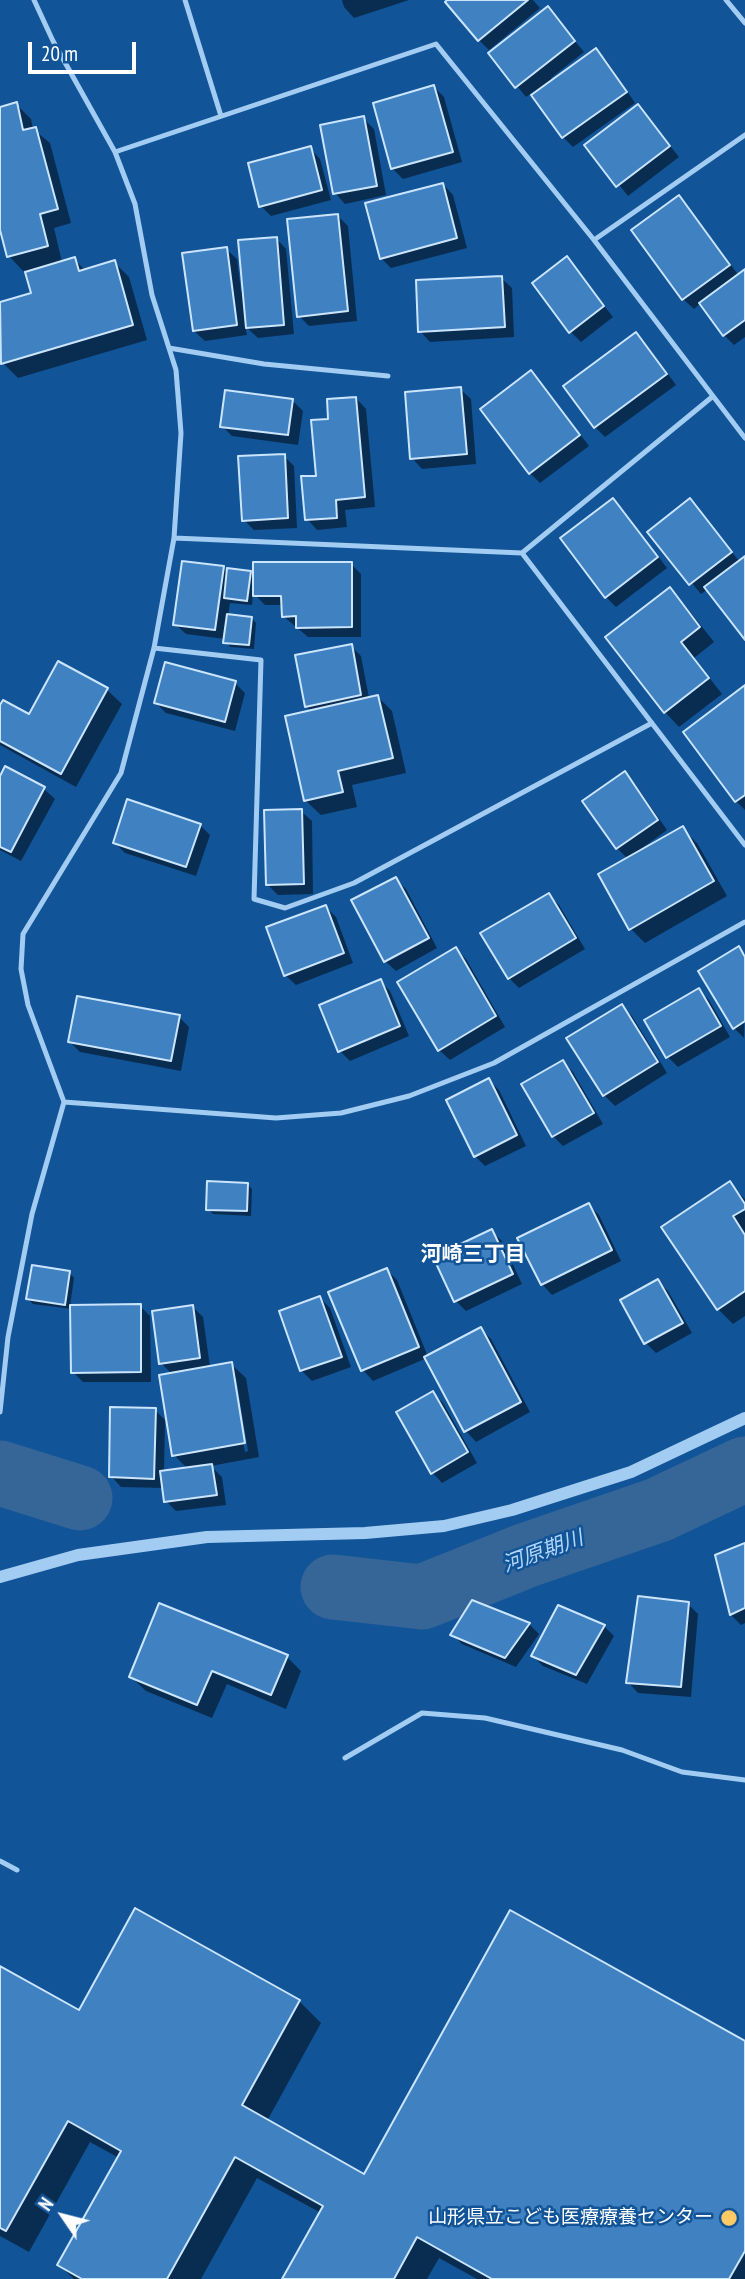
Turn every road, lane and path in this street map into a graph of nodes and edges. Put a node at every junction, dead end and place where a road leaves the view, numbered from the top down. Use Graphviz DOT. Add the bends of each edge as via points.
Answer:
graph roads {
  1 [pos="34,0"];
  2 [pos="185,0"];
  3 [pos="726,0"];
  4 [pos="745,23"];
  5 [pos="221,116"];
  6 [pos="745,135"];
  7 [pos="115,152"];
  8 [pos="594,240"];
  9 [pos="169,348"];
  10 [pos="388,376"];
  11 [pos="712,397"];
  12 [pos="745,438"];
  13 [pos="174,538"];
  14 [pos="522,553"];
  15 [pos="154,648"];
  16 [pos="652,723"];
  17 [pos="745,845"];
  18 [pos="745,922"];
  19 [pos="64,1102"];
  20 [pos="0,1412"];
  21 [pos="745,1418"];
  22 [pos="1,1573"];
  23 [pos="345,1758"];
  24 [pos="745,1780"];
  25 [pos="0,1861"];
  26 [pos="17,1870"];
  1 -- 7 [label="lane"];
  2 -- 5 [label="lane"];
  3 -- 4 [label="lane"];
  5 -- 7 [label="lane"];
  5 -- 8 [label="lane" via="436,44"];
  6 -- 8 [label="lane"];
  7 -- 9 [label="lane" via="135,204 152,295"];
  8 -- 11 [label="lane"];
  9 -- 10 [label="lane" via="264,364"];
  9 -- 13 [label="lane" via="176,370 181,433"];
  11 -- 12 [label="lane"];
  11 -- 14 [label="lane"];
  13 -- 14 [label="lane"];
  13 -- 15 [label="lane"];
  14 -- 16 [label="lane"];
  15 -- 16 [label="lane" via="261,660 254,899 285,908 354,883"];
  15 -- 19 [label="lane" via="121,773 23,934 20,969 28,1005"];
  16 -- 17 [label="lane"];
  18 -- 19 [label="lane" via="494,1063 409,1096 341,1114 276,1118"];
  19 -- 20 [label="lane" via="32,1214 8,1336"];
  21 -- 22 [label="street" via="631,1472 444,1526 207,1537 78,1555"];
  23 -- 24 [label="lane" via="422,1713 485,1718 622,1750 682,1772"];
  25 -- 26 [label="lane"];
}
